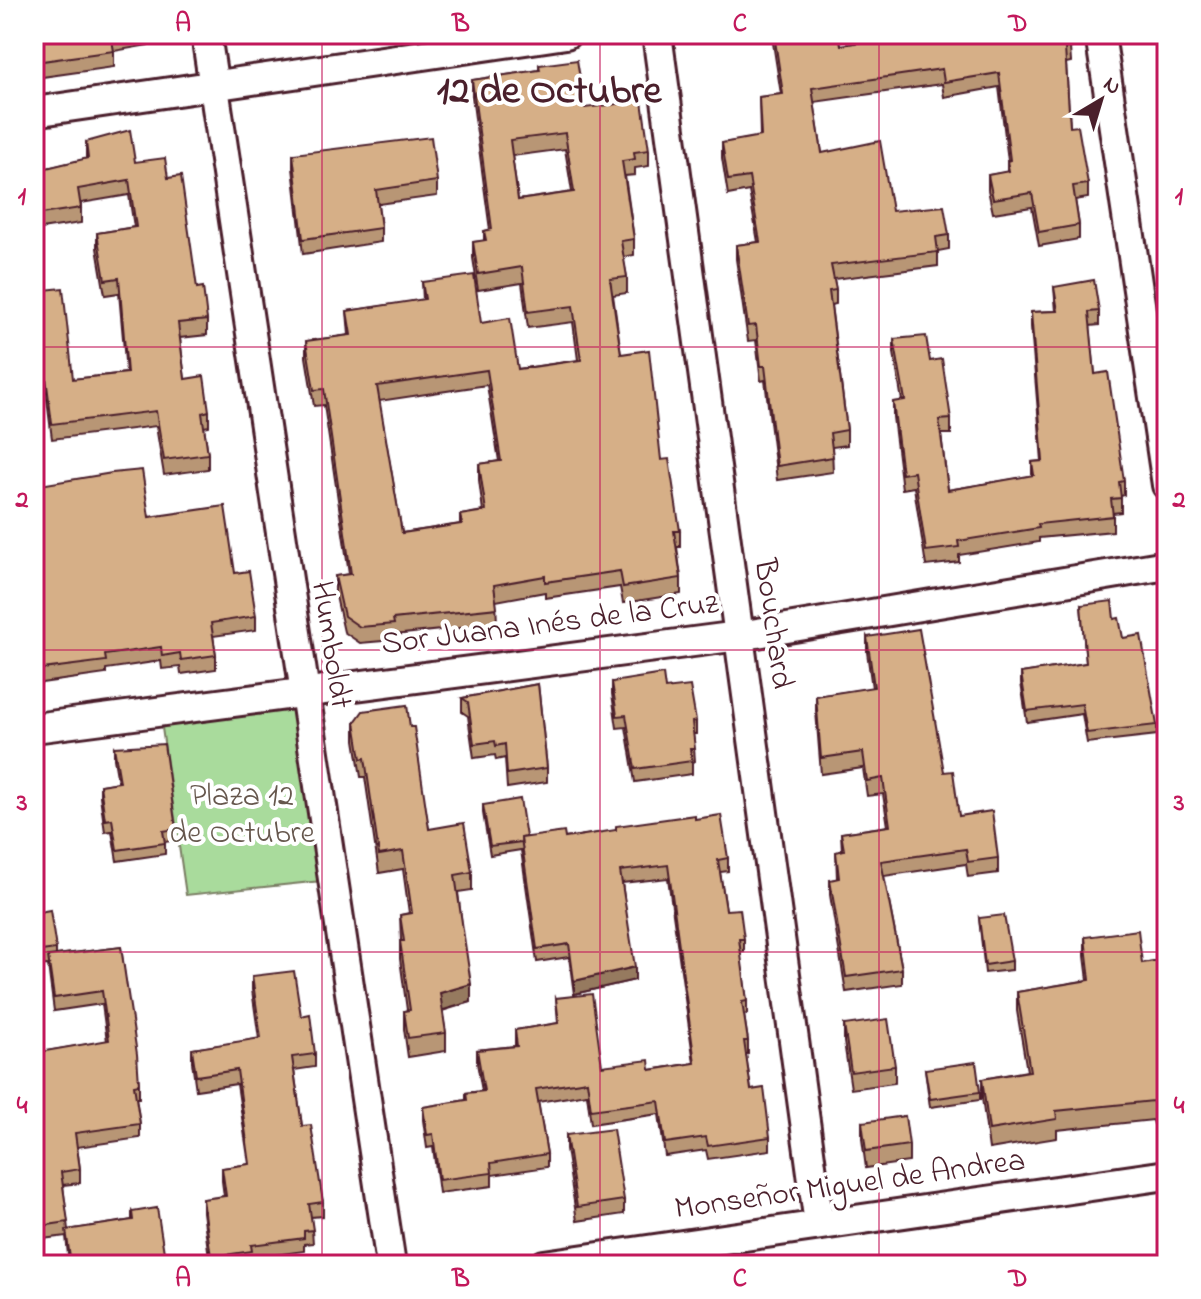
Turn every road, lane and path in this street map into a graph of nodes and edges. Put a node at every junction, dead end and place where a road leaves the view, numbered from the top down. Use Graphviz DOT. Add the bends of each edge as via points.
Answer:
graph roads {
  1 [pos="206,34"];
  2 [pos="566,34"];
  3 [pos="657,34"];
  4 [pos="1100,34"];
  5 [pos="213,88"];
  6 [pos="34,112"];
  7 [pos="1167,485"];
  8 [pos="1167,565"];
  9 [pos="739,636"];
  10 [pos="302,690"];
  11 [pos="34,728"];
  12 [pos="1167,1175"];
  13 [pos="819,1224"];
  14 [pos="391,1265"];
  15 [pos="544,1265"];
  1 -- 5 [label="street, Humboldt"];
  2 -- 5 [label="street"];
  3 -- 9 [label="street, Bouchard"];
  4 -- 7 [label="street"];
  5 -- 6 [label="street"];
  5 -- 10 [label="street, Humboldt"];
  8 -- 9 [label="street, Sor Juana Inés de la Cruz"];
  9 -- 10 [label="street, Sor Juana Inés de la Cruz"];
  9 -- 13 [label="street, Bouchard"];
  10 -- 11 [label="street, Sor Juana Inés de la Cruz"];
  10 -- 14 [label="street, Humboldt"];
  12 -- 13 [label="street, Monseñor Miguel de Andrea"];
  13 -- 15 [label="street, Monseñor Miguel de Andrea"];
}
